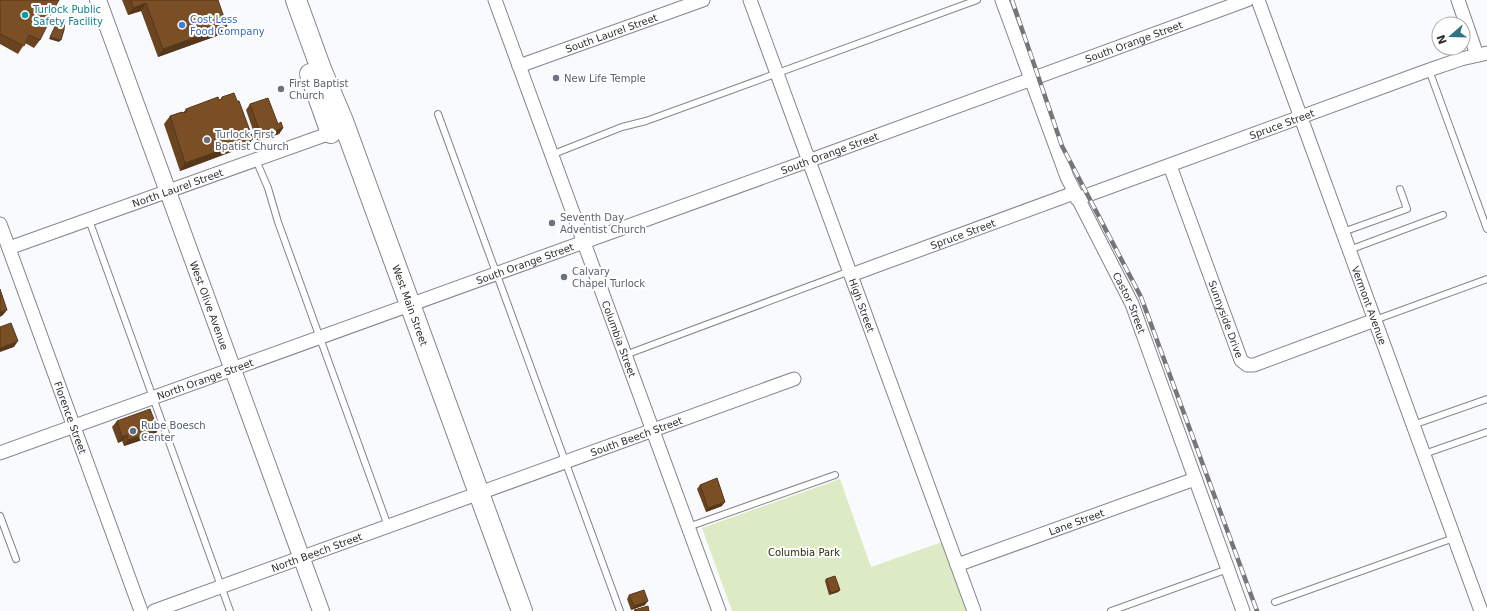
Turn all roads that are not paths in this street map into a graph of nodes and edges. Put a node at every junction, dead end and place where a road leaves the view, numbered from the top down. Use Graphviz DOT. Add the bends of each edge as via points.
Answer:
graph roads {
  1 [pos="98,0"];
  2 [pos="296,0"];
  3 [pos="495,0"];
  4 [pos="703,0"];
  5 [pos="750,0"];
  6 [pos="977,0"];
  7 [pos="1002,0"];
  8 [pos="1247,0"];
  9 [pos="1258,0"];
  10 [pos="1458,0"];
  11 [pos="1482,54"];
  12 [pos="519,66"];
  13 [pos="1429,70"];
  14 [pos="777,73"];
  15 [pos="1031,80"];
  16 [pos="438,114"];
  17 [pos="1301,118"];
  18 [pos="338,130"];
  19 [pos="551,155"];
  20 [pos="256,160"];
  21 [pos="808,161"];
  22 [pos="1170,166"];
  23 [pos="1400,189"];
  24 [pos="168,192"];
  25 [pos="1076,196"];
  26 [pos="1443,215"];
  27 [pos="89,220"];
  28 [pos="0,224"];
  29 [pos="1487,229"];
  30 [pos="1343,232"];
  31 [pos="583,241"];
  32 [pos="9,248"];
  33 [pos="1349,250"];
  34 [pos="496,272"];
  35 [pos="850,273"];
  36 [pos="1487,279"];
  37 [pos="410,304"];
  38 [pos="1375,320"];
  39 [pos="319,337"];
  40 [pos="625,355"];
  41 [pos="232,368"];
  42 [pos="794,379"];
  43 [pos="152,397"];
  44 [pos="1487,400"];
  45 [pos="1413,425"];
  46 [pos="74,426"];
  47 [pos="653,430"];
  48 [pos="1487,432"];
  49 [pos="0,453"];
  50 [pos="1424,454"];
  51 [pos="566,462"];
  52 [pos="834,475"];
  53 [pos="1195,479"];
  54 [pos="479,494"];
  55 [pos="0,516"];
  56 [pos="388,526"];
  57 [pos="688,527"];
  58 [pos="1454,538"];
  59 [pos="301,558"];
  60 [pos="16,559"];
  61 [pos="957,565"];
  62 [pos="1228,569"];
  63 [pos="221,587"];
  64 [pos="1275,602"];
  65 [pos="141,611"];
  66 [pos="154,611"];
  67 [pos="230,611"];
  68 [pos="321,611"];
  69 [pos="522,611"];
  70 [pos="620,611"];
  71 [pos="719,611"];
  72 [pos="974,611"];
  73 [pos="1111,611"];
  74 [pos="1243,611"];
  75 [pos="1481,611"];
  1 -- 24 [label="street, West Olive Avenue"];
  2 -- 18 [label="main road, West Main Street" via="315,51"];
  3 -- 12 [label="street, Columbia Street"];
  4 -- 12 [label="street, South Laurel Street"];
  5 -- 14 [label="street, High Street"];
  6 -- 14 [label="lane"];
  7 -- 15 [label="street, Castor Street"];
  8 -- 15 [label="street, South Orange Street"];
  9 -- 17 [label="street, Vermont Avenue"];
  10 -- 11 [label="street"];
  11 -- 13 [label="street, Spruce Street"];
  12 -- 19 [label="street, Columbia Street"];
  13 -- 17 [label="street, Spruce Street"];
  13 -- 29 [label="lane"];
  14 -- 19 [label="lane"];
  14 -- 21 [label="street, High Street"];
  15 -- 21 [label="street, South Orange Street"];
  15 -- 25 [label="street, Castor Street" via="1060,162"];
  16 -- 34 [label="lane"];
  17 -- 22 [label="street, Spruce Street"];
  17 -- 30 [label="street, Vermont Avenue"];
  18 -- 20 [label="street, North Laurel Street"];
  18 -- 37 [label="main road, West Main Street"];
  19 -- 31 [label="street, Columbia Street"];
  20 -- 24 [label="street, North Laurel Street"];
  20 -- 39 [label="lane"];
  21 -- 31 [label="street, South Orange Street"];
  21 -- 35 [label="street, High Street"];
  22 -- 25 [label="street, Spruce Street"];
  22 -- 38 [label="street, Sunnyside Drive" via="1241,360 1247,365 1254,365"];
  23 -- 30 [label="lane" via="1407,209"];
  24 -- 27 [label="street, North Laurel Street"];
  24 -- 41 [label="street, West Olive Avenue"];
  25 -- 35 [label="street, Spruce Street"];
  25 -- 53 [label="street, Castor Street" via="1129,296"];
  26 -- 33 [label="lane"];
  27 -- 32 [label="street, North Laurel Street"];
  27 -- 43 [label="lane"];
  28 -- 32 [label="street, Florence Street"];
  30 -- 33 [label="street, Vermont Avenue"];
  31 -- 34 [label="street, South Orange Street"];
  31 -- 40 [label="street, Columbia Street"];
  32 -- 46 [label="street, Florence Street"];
  33 -- 38 [label="street, Vermont Avenue"];
  34 -- 37 [label="street, South Orange Street"];
  34 -- 51 [label="lane"];
  35 -- 40 [label="lane"];
  35 -- 61 [label="street, High Street"];
  36 -- 38 [label="lane"];
  37 -- 39 [label="street, North Orange Street"];
  37 -- 54 [label="main road, West Main Street"];
  38 -- 45 [label="street, Vermont Avenue"];
  39 -- 41 [label="street, North Orange Street"];
  39 -- 56 [label="lane"];
  40 -- 47 [label="street, Columbia Street"];
  41 -- 43 [label="street, North Orange Street"];
  41 -- 59 [label="street, West Olive Avenue"];
  42 -- 47 [label="street, South Beech Street"];
  43 -- 46 [label="street, North Orange Street"];
  43 -- 63 [label="lane"];
  44 -- 45 [label="lane"];
  45 -- 50 [label="street, Vermont Avenue"];
  46 -- 49 [label="street, North Orange Street"];
  46 -- 65 [label="street, Florence Street"];
  47 -- 51 [label="street, South Beech Street"];
  47 -- 57 [label="street, Columbia Street"];
  48 -- 50 [label="lane"];
  50 -- 58 [label="street, Vermont Avenue"];
  51 -- 54 [label="street, South Beech Street"];
  51 -- 70 [label="lane"];
  52 -- 57 [label="lane"];
  53 -- 61 [label="street, Lane Street"];
  53 -- 62 [label="street, Castor Street"];
  54 -- 56 [label="street, North Beech Street"];
  54 -- 69 [label="main road, West Main Street"];
  55 -- 60 [label="lane"];
  56 -- 59 [label="street, North Beech Street"];
  57 -- 71 [label="street, Columbia Street"];
  58 -- 64 [label="lane"];
  58 -- 75 [label="street, Vermont Avenue"];
  59 -- 63 [label="street, North Beech Street"];
  59 -- 68 [label="street, West Olive Avenue"];
  61 -- 72 [label="street, High Street"];
  62 -- 73 [label="lane"];
  62 -- 74 [label="street, Castor Street"];
  63 -- 66 [label="street, North Beech Street"];
  63 -- 67 [label="lane"];
}
